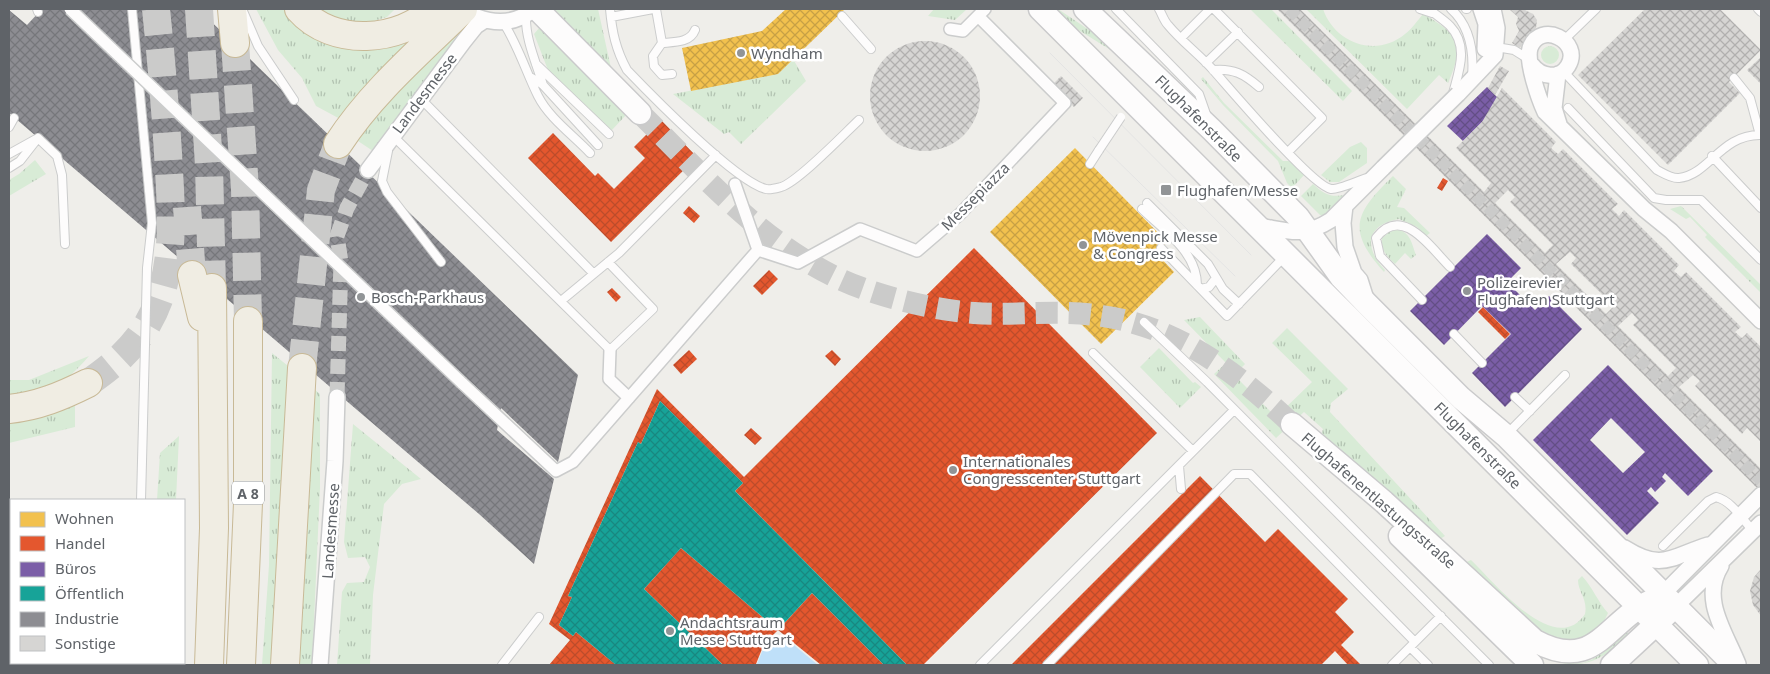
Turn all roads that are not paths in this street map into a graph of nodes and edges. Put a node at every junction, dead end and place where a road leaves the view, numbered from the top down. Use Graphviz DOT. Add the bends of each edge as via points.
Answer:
graph roads {
  1 [pos="70,9"];
  2 [pos="132,9"];
  3 [pos="232,9"];
  4 [pos="242,9"];
  5 [pos="299,9"];
  6 [pos="406,9"];
  7 [pos="434,9"];
  8 [pos="610,9"];
  9 [pos="655,9"];
  10 [pos="1040,9"];
  11 [pos="1085,9"];
  12 [pos="1116,9"];
  13 [pos="1160,9"];
  14 [pos="1212,9"];
  15 [pos="1420,9"];
  16 [pos="1451,9"];
  17 [pos="1482,9"];
  18 [pos="1494,9"];
  19 [pos="1596,9"];
  20 [pos="1758,9"];
  21 [pos="532,11"];
  22 [pos="1432,11"];
  23 [pos="982,12"];
  24 [pos="1761,12"];
  25 [pos="472,13"];
  26 [pos="842,16"];
  27 [pos="611,18"];
  28 [pos="503,22"];
  29 [pos="950,29"];
  30 [pos="695,30"];
  31 [pos="1238,32"];
  32 [pos="365,35"];
  33 [pos="1128,36"];
  34 [pos="1181,38"];
  35 [pos="1564,40"];
  36 [pos="234,43"];
  37 [pos="662,43"];
  38 [pos="1502,48"];
  39 [pos="872,49"];
  40 [pos="1531,62"];
  41 [pos="536,64"];
  42 [pos="1206,64"];
  43 [pos="1484,68"];
  44 [pos="1213,70"];
  45 [pos="1561,72"];
  46 [pos="672,74"];
  47 [pos="532,78"];
  48 [pos="1734,78"];
  49 [pos="1472,79"];
  50 [pos="543,85"];
  51 [pos="1259,87"];
  52 [pos="1455,98"];
  53 [pos="420,99"];
  54 [pos="294,100"];
  55 [pos="1568,108"];
  56 [pos="1127,109"];
  57 [pos="640,113"];
  58 [pos="14,118"];
  59 [pos="859,120"];
  60 [pos="1560,125"];
  61 [pos="9,126"];
  62 [pos="609,134"];
  63 [pos="392,135"];
  64 [pos="1761,135"];
  65 [pos="38,138"];
  66 [pos="338,144"];
  67 [pos="598,145"];
  68 [pos="1288,152"];
  69 [pos="590,153"];
  70 [pos="9,154"];
  71 [pos="716,155"];
  72 [pos="1712,156"];
  73 [pos="1090,164"];
  74 [pos="9,168"];
  75 [pos="368,170"];
  76 [pos="1379,172"];
  77 [pos="1260,178"];
  78 [pos="735,184"];
  79 [pos="1219,187"];
  80 [pos="1345,206"];
  81 [pos="1761,208"];
  82 [pos="1259,226"];
  83 [pos="1309,232"];
  84 [pos="65,244"];
  85 [pos="1161,248"];
  86 [pos="758,250"];
  87 [pos="1287,254"];
  88 [pos="1761,260"];
  89 [pos="441,262"];
  90 [pos="608,262"];
  91 [pos="1450,267"];
  92 [pos="593,273"];
  93 [pos="1216,278"];
  94 [pos="202,281"];
  95 [pos="1199,287"];
  96 [pos="1422,300"];
  97 [pos="561,301"];
  98 [pos="1239,304"];
  99 [pos="1367,304"];
  100 [pos="1749,309"];
  101 [pos="248,321"];
  102 [pos="1761,321"];
  103 [pos="1144,322"];
  104 [pos="1761,331"];
  105 [pos="1454,334"];
  106 [pos="610,350"];
  107 [pos="1093,353"];
  108 [pos="1482,363"];
  109 [pos="302,368"];
  110 [pos="1565,376"];
  111 [pos="88,383"];
  112 [pos="1515,396"];
  113 [pos="337,398"];
  114 [pos="629,398"];
  115 [pos="9,409"];
  116 [pos="1234,410"];
  117 [pos="1530,412"];
  118 [pos="1505,450"];
  119 [pos="1193,451"];
  120 [pos="1179,466"];
  121 [pos="1182,489"];
  122 [pos="1761,495"];
  123 [pos="141,499"];
  124 [pos="1744,513"];
  125 [pos="1758,526"];
  126 [pos="1611,540"];
  127 [pos="1714,542"];
  128 [pos="1663,546"];
  129 [pos="1728,557"];
  130 [pos="1670,600"];
  131 [pos="1640,606"];
  132 [pos="1441,616"];
  133 [pos="539,617"];
  134 [pos="1657,624"];
  135 [pos="1413,645"];
  136 [pos="209,665"];
  137 [pos="241,665"];
  138 [pos="285,665"];
  139 [pos="320,665"];
  140 [pos="502,665"];
  141 [pos="980,665"];
  142 [pos="1047,665"];
  143 [pos="1392,665"];
  144 [pos="1428,665"];
  145 [pos="1490,665"];
  146 [pos="1532,665"];
  147 [pos="1612,665"];
  148 [pos="1697,665"];
  149 [pos="1734,665"];
  150 [pos="1739,665"];
  1 -- 114 [label="street, bridge" via="556,471 573,462"];
  2 -- 123 [label="lane" via="152,223 147,268"];
  3 -- 36 [label="highway"];
  4 -- 54 [label="lane" via="258,46"];
  5 -- 32 [label="highway" via="328,29"];
  6 -- 32 [label="highway"];
  7 -- 32 [label="highway" via="400,31 385,36"];
  8 -- 27 [label="lane"];
  9 -- 27 [label="lane"];
  9 -- 37 [label="lane"];
  10 -- 56 [label="main road, Flughafenstraße"];
  11 -- 33 [label="main road, Flughafenstraße"];
  12 -- 33 [label="lane"];
  13 -- 34 [label="lane" via="1167,24"];
  14 -- 31 [label="lane"];
  14 -- 34 [label="lane"];
  15 -- 22 [label="lane"];
  16 -- 49 [label="lane" via="1467,30 1473,63"];
  17 -- 43 [label="street" via="1487,35"];
  18 -- 43 [label="street" via="1497,28 1495,55"];
  19 -- 35 [label="lane"];
  20 -- 24 [label="lane"];
  21 -- 28 [label="street"];
  21 -- 41 [label="lane" via="526,26"];
  21 -- 57 [label="main road"];
  22 -- 52 [label="lane" via="1450,25 1461,48 1462,62"];
  23 -- 29 [label="street, Messepiazza" via="963,31"];
  23 -- 86 [label="street, Messepiazza" via="1065,104 960,214 917,250 860,229 798,263"];
  25 -- 28 [label="street"];
  25 -- 53 [label="street, Landesmesse" via="470,33"];
  25 -- 66 [label="highway" via="392,80"];
  26 -- 39 [label="lane"];
  27 -- 71 [label="lane" via="614,41 627,70"];
  28 -- 47 [label="lane"];
  30 -- 37 [label="lane" via="688,39"];
  31 -- 42 [label="lane"];
  31 -- 68 [label="lane" via="1322,118"];
  33 -- 77 [label="main road, Flughafenstraße"];
  34 -- 42 [label="lane"];
  35 -- 40 [label="street" via="1552,34 1539,37 1531,48"];
  35 -- 45 [label="street" via="1570,59"];
  37 -- 46 [label="lane" via="653,56 654,66 662,75"];
  38 -- 40 [label="lane" via="1514,50"];
  40 -- 45 [label="street" via="1536,70 1546,75"];
  40 -- 60 [label="street" via="1537,95 1545,112"];
  41 -- 50 [label="lane"];
  41 -- 62 [label="lane"];
  42 -- 44 [label="lane"];
  43 -- 49 [label="street"];
  44 -- 51 [label="lane" via="1238,71"];
  44 -- 68 [label="lane"];
  45 -- 60 [label="street" via="1554,108"];
  45 -- 72 [label="lane" via="1657,170 1678,178 1698,171"];
  47 -- 50 [label="lane"];
  47 -- 69 [label="lane" via="547,109"];
  48 -- 64 [label="lane" via="1750,98"];
  49 -- 52 [label="street"];
  50 -- 67 [label="lane"];
  52 -- 76 [label="street, bridge"];
  53 -- 63 [label="street, Landesmesse"];
  53 -- 92 [label="lane"];
  55 -- 88 [label="lane" via="1654,198 1701,200"];
  56 -- 73 [label="lane, bridge"];
  56 -- 79 [label="main road, Flughafenstraße"];
  58 -- 61 [label="lane"];
  59 -- 71 [label="lane" via="783,187 767,189 758,185"];
  60 -- 100 [label="street"];
  63 -- 75 [label="street, Landesmesse"];
  63 -- 89 [label="lane" via="382,182 405,218"];
  63 -- 97 [label="lane"];
  64 -- 72 [label="lane" via="1741,138"];
  65 -- 70 [label="lane"];
  65 -- 74 [label="lane" via="20,162"];
  65 -- 84 [label="lane" via="57,156 62,175"];
  68 -- 76 [label="lane" via="1330,189 1341,188"];
  71 -- 90 [label="lane"];
  72 -- 81 [label="lane"];
  76 -- 80 [label="street"];
  77 -- 79 [label="main road" via="1255,184"];
  77 -- 83 [label="main road, Flughafenstraße"];
  78 -- 86 [label="street"];
  79 -- 82 [label="main road, Flughafenstraße"];
  80 -- 83 [label="street" via="1331,220"];
  80 -- 99 [label="street" via="1345,247"];
  82 -- 83 [label="street" via="1283,232"];
  82 -- 87 [label="main road, Flughafenstraße"];
  83 -- 99 [label="main road, Flughafenstraße" via="1341,277"];
  85 -- 95 [label="lane"];
  86 -- 114 [label="street"];
  87 -- 98 [label="lane"];
  87 -- 118 [label="main road, Flughafenstraße"];
  90 -- 92 [label="lane"];
  90 -- 106 [label="lane" via="653,309"];
  91 -- 96 [label="lane" via="1412,230 1401,224 1383,230 1376,238 1380,256"];
  92 -- 97 [label="lane"];
  93 -- 95 [label="lane" via="1209,287"];
  93 -- 95 [label="lane" via="1208,264 1144,206 1189,256 1197,271"];
  93 -- 98 [label="lane"];
  94 -- 136 [label="highway, A 8" via="214,362 214,528"];
  95 -- 98 [label="lane" via="1228,316"];
  97 -- 106 [label="lane"];
  99 -- 118 [label="main road, Flughafenstraße" via="1461,398"];
  100 -- 102 [label="street"];
  100 -- 104 [label="street"];
  101 -- 137 [label="highway, A 8" via="248,503"];
  103 -- 116 [label="lane"];
  105 -- 108 [label="lane"];
  106 -- 114 [label="street" via="609,379"];
  107 -- 119 [label="lane"];
  109 -- 138 [label="highway"];
  110 -- 117 [label="lane"];
  111 -- 115 [label="highway" via="29,407"];
  112 -- 117 [label="lane"];
  113 -- 139 [label="street, Landesmesse"];
  116 -- 119 [label="lane"];
  116 -- 132 [label="lane"];
  117 -- 118 [label="lane"];
  118 -- 126 [label="main road, Flughafenstraße"];
  118 -- 131 [label="main road, Flughafenstraße"];
  119 -- 120 [label="lane"];
  120 -- 121 [label="lane"];
  120 -- 141 [label="lane"];
  122 -- 124 [label="street"];
  124 -- 125 [label="lane"];
  124 -- 127 [label="street"];
  124 -- 128 [label="lane" via="1716,497"];
  125 -- 129 [label="street"];
  126 -- 127 [label="street" via="1647,559 1665,561"];
  126 -- 130 [label="main road, Flughafenstraße"];
  127 -- 130 [label="street"];
  129 -- 130 [label="street"];
  129 -- 150 [label="street" via="1713,582 1712,594 1719,622"];
  130 -- 131 [label="main road, Flughafenentlastungsstraße"];
  130 -- 134 [label="main road"];
  130 -- 149 [label="main road, Flughafenstraße"];
  131 -- 134 [label="main road, Flughafenstraße"];
  131 -- 146 [label="main road, Flughafenentlastungsstraße" via="1590,653 1574,658 1544,648 1384,502 1292,424 1378,514"];
  132 -- 135 [label="lane"];
  132 -- 145 [label="lane"];
  133 -- 140 [label="lane"];
  134 -- 147 [label="main road"];
  134 -- 148 [label="main road, Flughafenstraße"];
  135 -- 142 [label="lane" via="1250,474 1234,474"];
  135 -- 143 [label="lane"];
  135 -- 144 [label="lane"];
}
